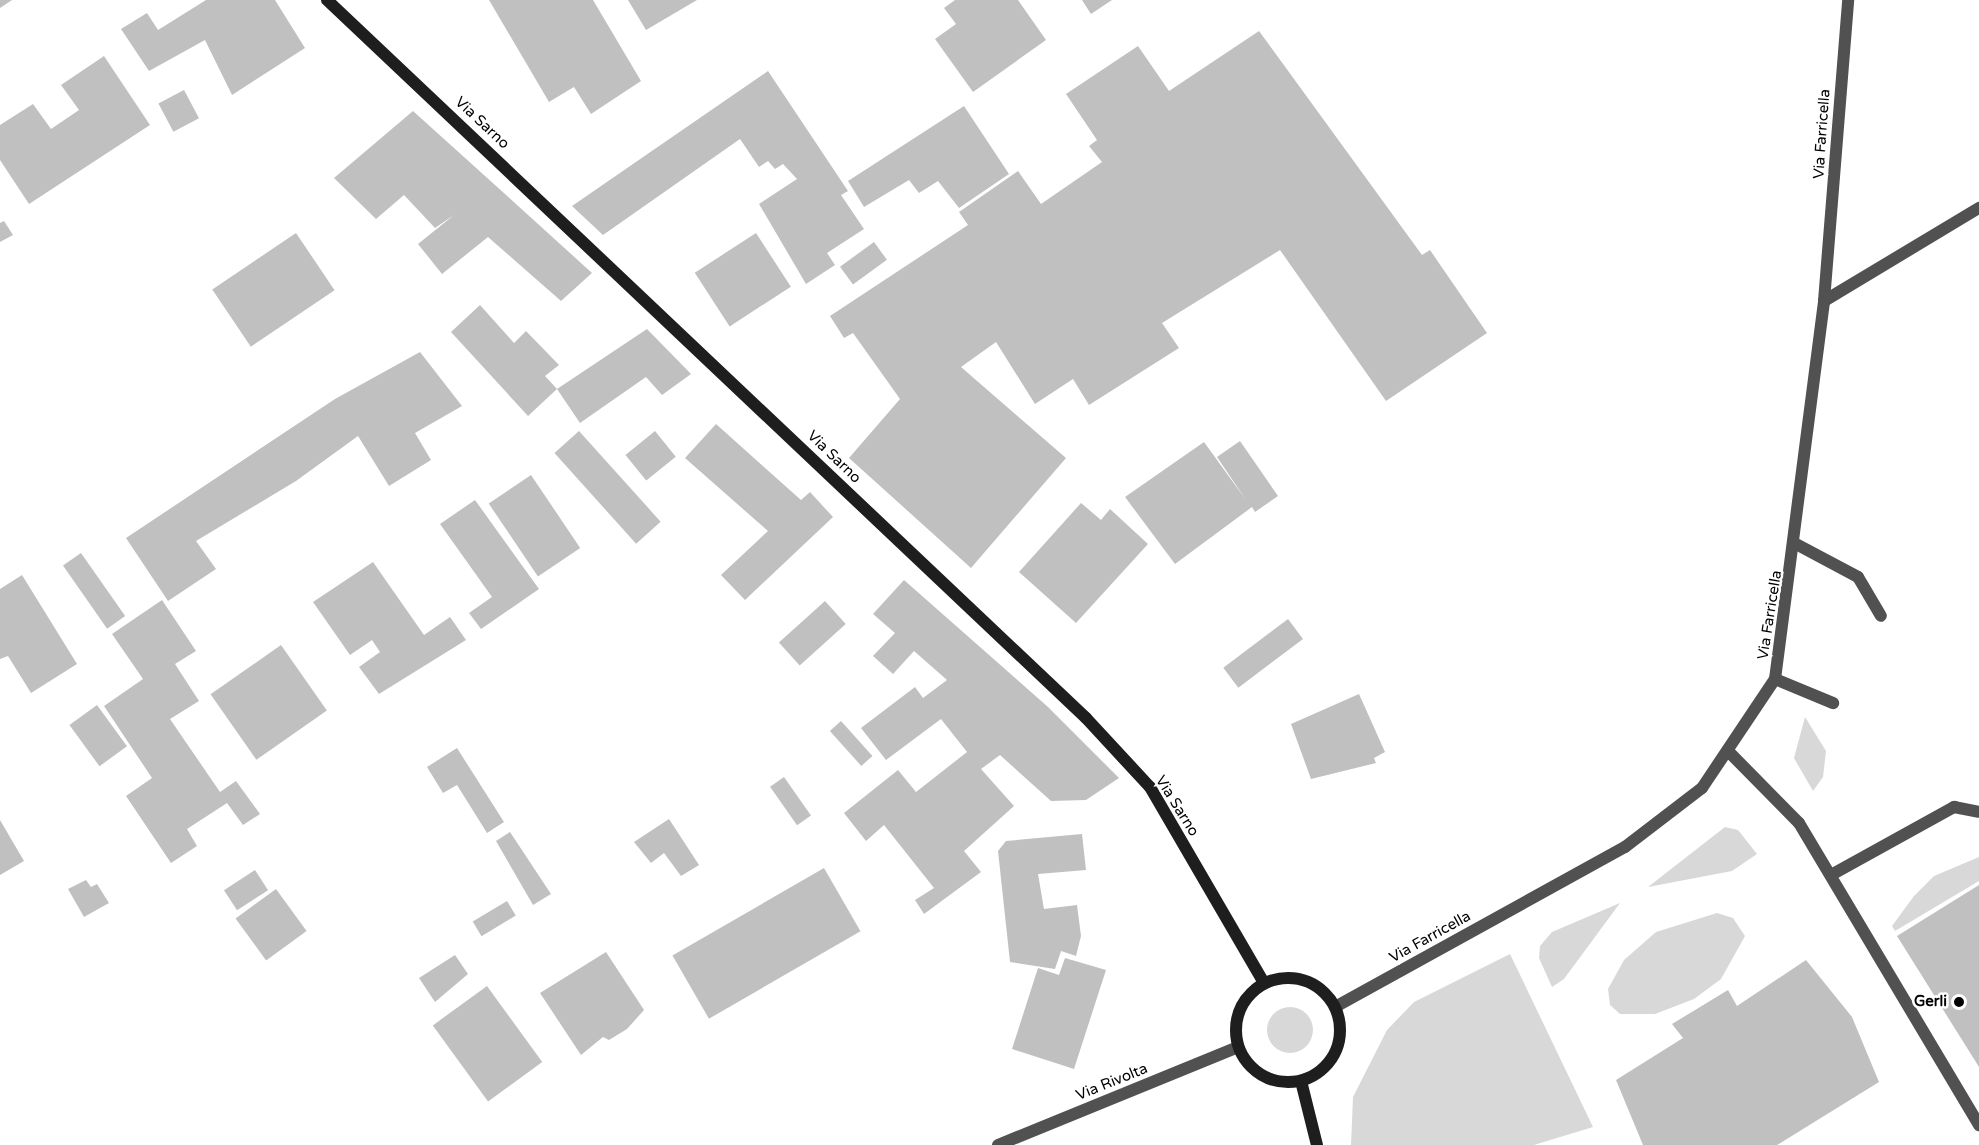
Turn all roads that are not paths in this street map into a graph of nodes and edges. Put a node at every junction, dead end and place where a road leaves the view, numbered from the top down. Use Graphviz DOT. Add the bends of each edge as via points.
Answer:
graph roads {
  1 [pos="327,0"];
  2 [pos="1848,0"];
  3 [pos="1979,208"];
  4 [pos="1824,301"];
  5 [pos="1796,544"];
  6 [pos="1881,616"];
  7 [pos="1775,679"];
  8 [pos="1833,703"];
  9 [pos="1728,751"];
  10 [pos="1979,812"];
  11 [pos="1831,875"];
  12 [pos="1264,983"];
  13 [pos="1335,1007"];
  14 [pos="1238,1047"];
  15 [pos="1301,1081"];
  16 [pos="1979,1125"];
  17 [pos="998,1145"];
  18 [pos="1317,1145"];
  1 -- 12 [label="main road, Via Sarno" via="1086,718 1150,787"];
  2 -- 4 [label="street, Via Farricella"];
  3 -- 4 [label="street"];
  4 -- 5 [label="street, Via Farricella"];
  5 -- 6 [label="street" via="1858,577"];
  5 -- 7 [label="street, Via Farricella"];
  7 -- 8 [label="street"];
  7 -- 9 [label="street, Via Farricella"];
  9 -- 11 [label="street" via="1799,823"];
  9 -- 13 [label="street, Via Farricella" via="1702,788 1625,847"];
  10 -- 11 [label="street" via="1954,807"];
  11 -- 16 [label="street"];
  12 -- 13 [label="main road" via="1280,978 1312,984"];
  12 -- 14 [label="main road" via="1242,1003 1235,1032"];
  13 -- 15 [label="main road" via="1340,1037 1336,1052 1327,1065"];
  14 -- 15 [label="main road" via="1256,1072 1270,1080"];
  14 -- 17 [label="street, Via Rivolta"];
  15 -- 18 [label="main road"];
}
